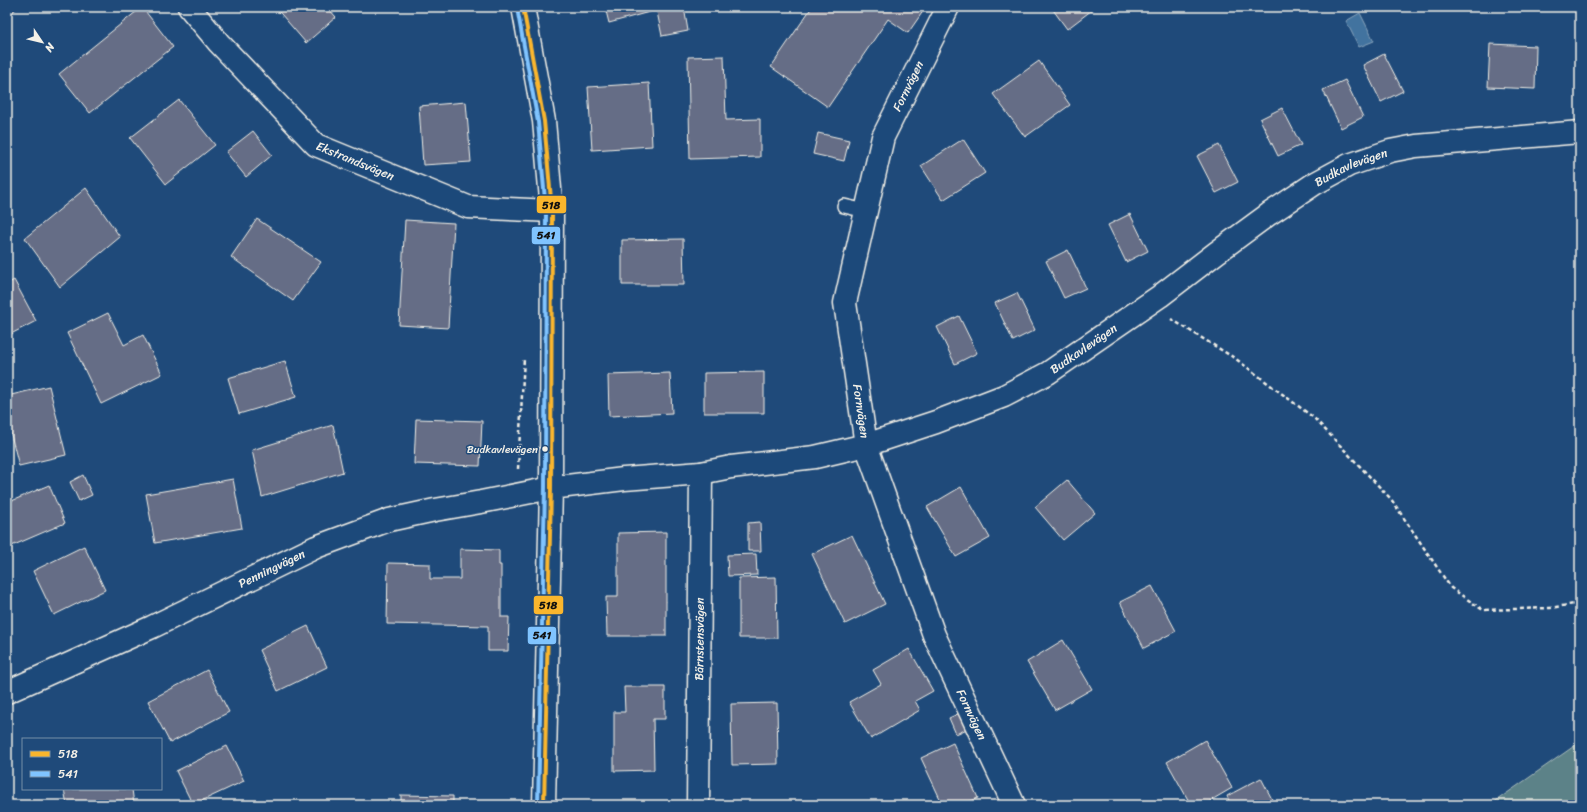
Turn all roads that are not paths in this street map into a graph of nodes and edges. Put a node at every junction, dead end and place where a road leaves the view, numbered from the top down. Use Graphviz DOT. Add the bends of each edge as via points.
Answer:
graph roads {
  1 [pos="189,7"];
  2 [pos="523,7"];
  3 [pos="948,7"];
  4 [pos="1580,132"];
  5 [pos="844,206"];
  6 [pos="552,211"];
  7 [pos="866,211"];
  8 [pos="866,445"];
  9 [pos="701,473"];
  10 [pos="551,488"];
  11 [pos="7,692"];
  12 [pos="544,805"];
  13 [pos="698,805"];
  14 [pos="1014,805"];
  1 -- 6 [label="street, Ekstrandsvägen" via="316,145 468,207"];
  2 -- 6 [label="street" via="544,122"];
  3 -- 7 [label="street, Fornvägen" via="883,137"];
  4 -- 8 [label="street, Budkavlevägen" via="1416,146 1390,151 1349,165 1314,184 1269,214 1160,296 1048,373 990,401"];
  5 -- 7 [label="lane"];
  6 -- 10 [label="street"];
  7 -- 8 [label="street, Fornvägen" via="845,303"];
  8 -- 9 [label="street, Budkavlevägen" via="816,457"];
  8 -- 14 [label="street, Fornvägen" via="934,635"];
  9 -- 10 [label="street, Budkavlevägen"];
  9 -- 13 [label="street, Bärnstensvägen"];
  10 -- 11 [label="street, Penningvägen" via="388,520 316,547 152,627"];
  10 -- 12 [label="street"];
}
